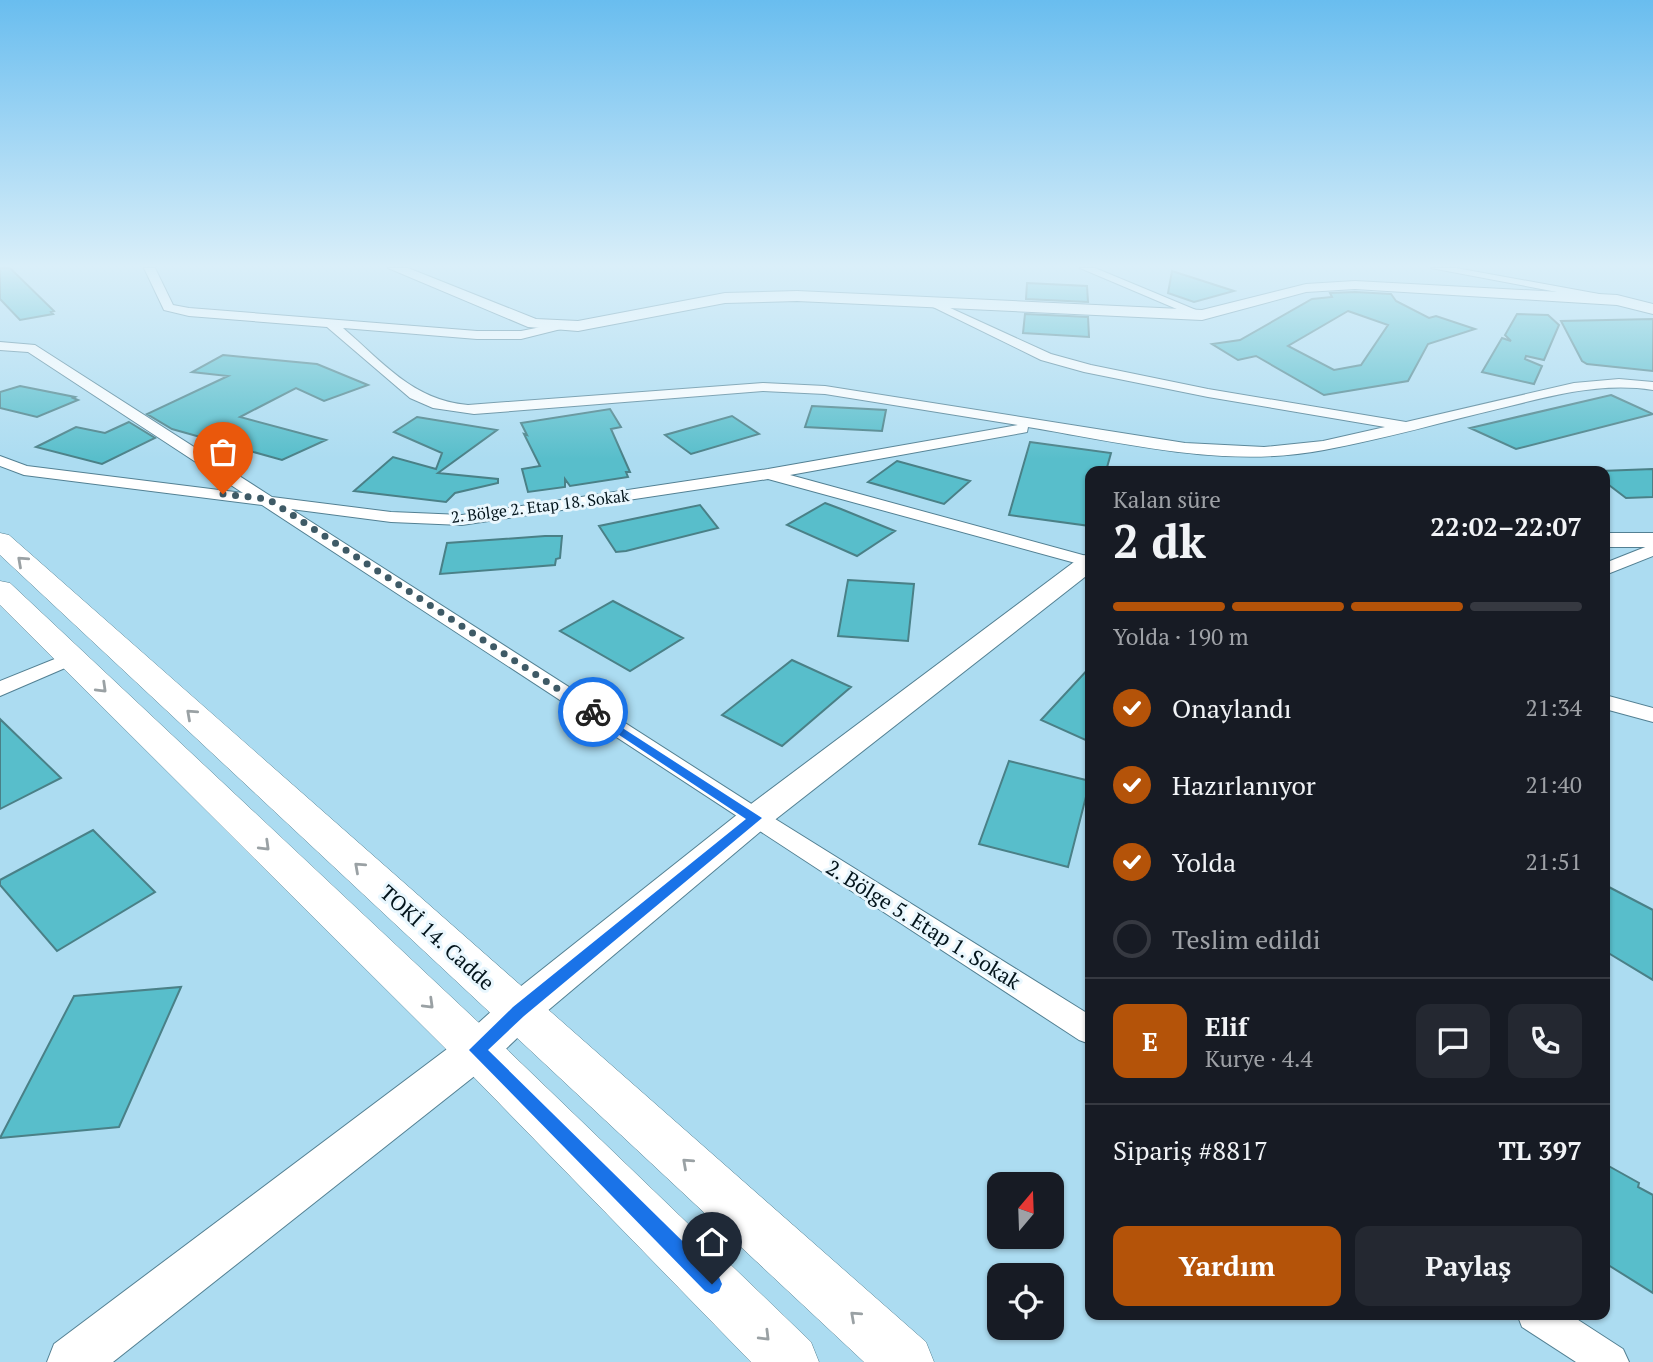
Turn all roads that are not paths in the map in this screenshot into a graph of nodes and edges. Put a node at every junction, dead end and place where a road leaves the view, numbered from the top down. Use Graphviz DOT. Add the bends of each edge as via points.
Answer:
graph roads {
  1 [pos="340,332"];
  2 [pos="427,332"];
  3 [pos="535,332"];
  4 [pos="993,332"];
  5 [pos="0,346"];
  6 [pos="1653,386"];
  7 [pos="1038,426"];
  8 [pos="1408,426"];
  9 [pos="0,461"];
  10 [pos="768,474"];
  11 [pos="268,499"];
  12 [pos="1610,540"];
  13 [pos="1653,540"];
  14 [pos="0,541"];
  15 [pos="1653,549"];
  16 [pos="1085,561"];
  17 [pos="1085,565"];
  18 [pos="1610,568"];
  19 [pos="0,589"];
  20 [pos="72,658"];
  21 [pos="0,689"];
  22 [pos="1610,703"];
  23 [pos="1653,715"];
  24 [pos="755,818"];
  25 [pos="519,1011"];
  26 [pos="1085,1028"];
  27 [pos="477,1050"];
  28 [pos="1544,1320"];
  29 [pos="72,1362"];
  30 [pos="791,1362"];
  31 [pos="906,1362"];
  32 [pos="1610,1362"];
  1 -- 7 [label="street" via="403,385 425,400 450,408 474,410 763,387 825,390"];
  2 -- 3 [label="street"];
  4 -- 8 [label="street" via="1046,357 1089,369"];
  5 -- 11 [label="street, 2. Bölge 5. Etap 1. Sokak" via="31,348"];
  6 -- 8 [label="street" via="1596,383"];
  7 -- 8 [label="street" via="1185,448 1264,452 1323,446"];
  7 -- 10 [label="street, 2. Bölge 2. Etap 18. Sokak"];
  9 -- 11 [label="street, 2. Bölge 2. Etap 18. Sokak" via="24,470"];
  10 -- 11 [label="street, 2. Bölge 2. Etap 18. Sokak" via="462,520 391,517"];
  10 -- 16 [label="street"];
  11 -- 24 [label="street, 2. Bölge 5. Etap 1. Sokak"];
  12 -- 13 [label="street"];
  25 -- 14 [label="main road, TOKİ 14. Cadde, one-way"];
  15 -- 18 [label="street"];
  17 -- 24 [label="street"];
  19 -- 20 [label="main road"];
  20 -- 21 [label="street"];
  20 -- 27 [label="main road, one-way"];
  22 -- 23 [label="street"];
  24 -- 25 [label="street"];
  24 -- 26 [label="street, 2. Bölge 5. Etap 1. Sokak"];
  25 -- 27 [label="street"];
  31 -- 25 [label="main road, TOKİ 14. Cadde, one-way"];
  27 -- 29 [label="street"];
  27 -- 30 [label="main road, one-way"];
  28 -- 32 [label="street"];
}
